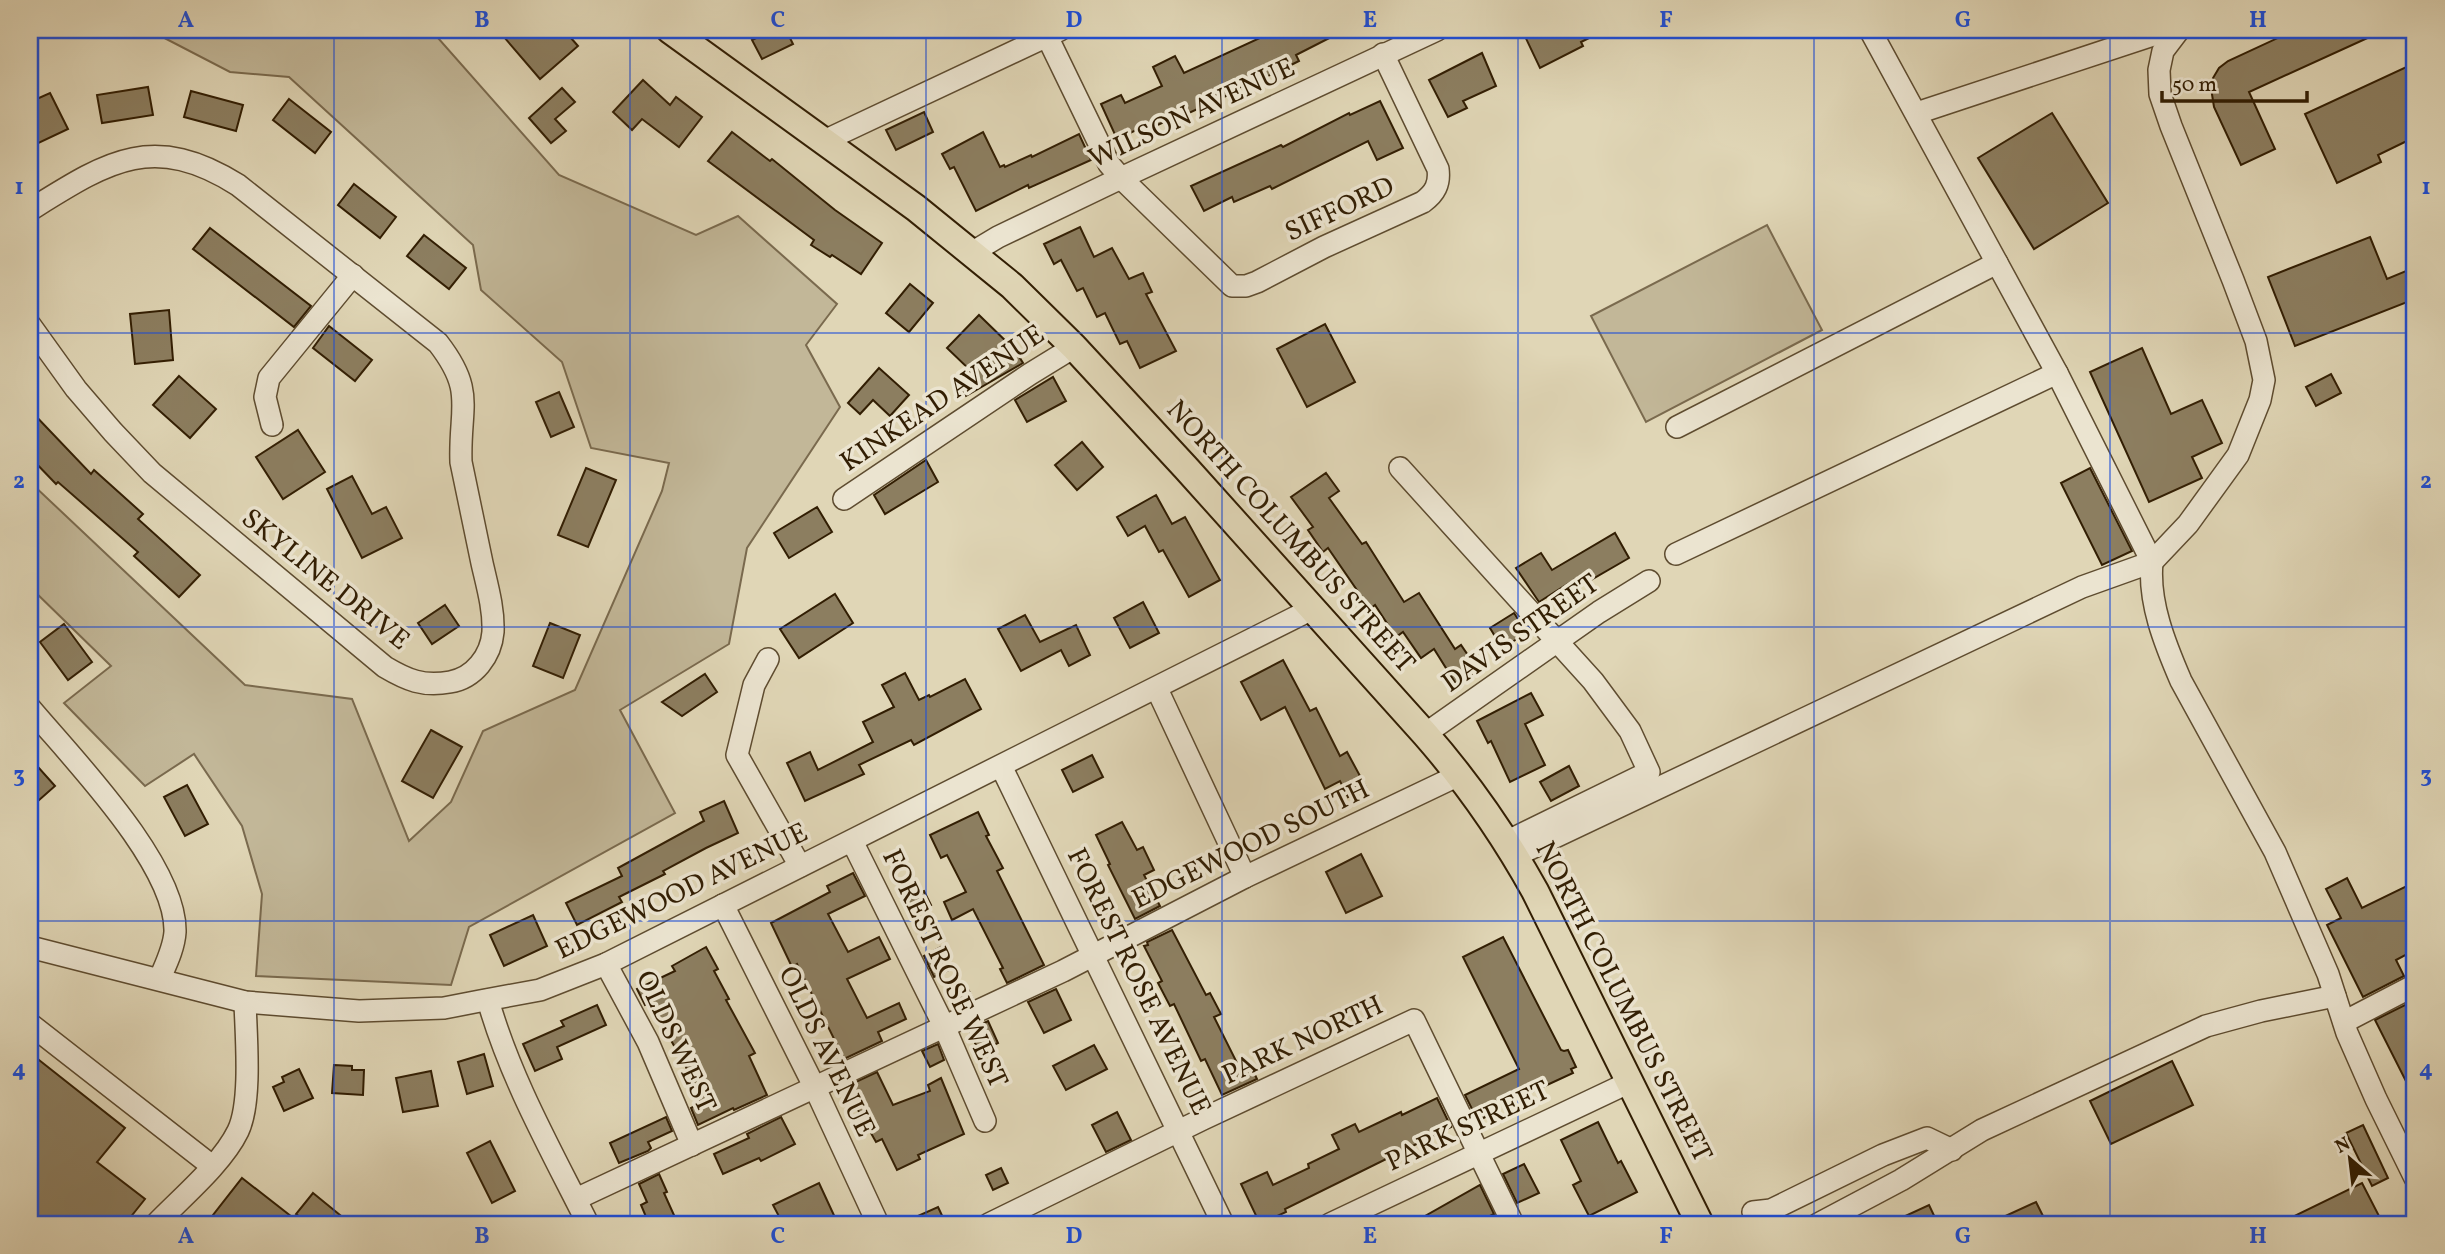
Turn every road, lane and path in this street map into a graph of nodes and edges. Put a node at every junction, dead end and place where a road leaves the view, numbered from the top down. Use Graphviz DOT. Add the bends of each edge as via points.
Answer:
graph roads {
  1 [pos="670,30"];
  2 [pos="1437,30"];
  3 [pos="1870,30"];
  4 [pos="2168,30"];
  5 [pos="2179,30"];
  6 [pos="1050,32"];
  7 [pos="1383,54"];
  8 [pos="1917,113"];
  9 [pos="824,141"];
  10 [pos="1121,178"];
  11 [pos="30,210"];
  12 [pos="973,252"];
  13 [pos="1997,263"];
  14 [pos="353,275"];
  15 [pos="30,325"];
  16 [pos="1074,346"];
  17 [pos="2057,373"];
  18 [pos="272,425"];
  19 [pos="1676,427"];
  20 [pos="1400,468"];
  21 [pos="844,499"];
  22 [pos="1676,554"];
  23 [pos="2152,562"];
  24 [pos="1649,581"];
  25 [pos="1312,609"];
  26 [pos="1558,642"];
  27 [pos="768,659"];
  28 [pos="1157,689"];
  29 [pos="30,708"];
  30 [pos="1425,734"];
  31 [pos="1001,766"];
  32 [pos="1459,775"];
  33 [pos="852,841"];
  34 [pos="1510,849"];
  35 [pos="800,866"];
  36 [pos="1245,877"];
  37 [pos="723,905"];
  38 [pos="30,947"];
  39 [pos="1094,954"];
  40 [pos="606,964"];
  41 [pos="160,978"];
  42 [pos="2415,985"];
  43 [pos="2335,996"];
  44 [pos="488,1000"];
  45 [pos="245,1002"];
  46 [pos="2344,1022"];
  47 [pos="30,1024"];
  48 [pos="944,1026"];
  49 [pos="1630,1082"];
  50 [pos="815,1088"];
  51 [pos="985,1121"];
  52 [pos="1179,1131"];
  53 [pos="692,1145"];
  54 [pos="1952,1150"];
  55 [pos="1478,1153"];
  56 [pos="212,1166"];
  57 [pos="2415,1178"];
  58 [pos="576,1199"];
  59 [pos="1753,1212"];
  60 [pos="156,1224"];
  61 [pos="588,1224"];
  62 [pos="878,1224"];
  63 [pos="989,1224"];
  64 [pos="1223,1224"];
  65 [pos="1330,1224"];
  66 [pos="1513,1224"];
  67 [pos="1700,1224"];
  68 [pos="1818,1224"];
  1 -- 9 [label="main road, NORTH COLUMBUS STREET"];
  2 -- 7 [label="street, WILSON AVENUE"];
  3 -- 8 [label="street"];
  4 -- 8 [label="street"];
  5 -- 23 [label="street" via="2163,51 2160,94 2251,328 2264,380 2238,454 2188,524"];
  6 -- 9 [label="street"];
  6 -- 10 [label="street" via="1109,163"];
  7 -- 10 [label="street, WILSON AVENUE"];
  7 -- 10 [label="street, SIFFORD" via="1438,169 1433,194 1257,282 1232,286"];
  8 -- 13 [label="street"];
  9 -- 12 [label="main road, NORTH COLUMBUS STREET"];
  10 -- 12 [label="street, WILSON AVENUE"];
  11 -- 14 [label="street, SKYLINE DRIVE" via="87,174 112,164 164,156 189,160 238,185"];
  12 -- 16 [label="main road, NORTH COLUMBUS STREET"];
  13 -- 17 [label="street"];
  13 -- 19 [label="street"];
  14 -- 15 [label="street, SKYLINE DRIVE" via="438,343 461,379 461,462 493,633 482,661 461,680 416,683 384,667 152,473 76,389"];
  14 -- 18 [label="street" via="269,378 265,397"];
  16 -- 21 [label="street, KINKEAD AVENUE"];
  16 -- 25 [label="main road, NORTH COLUMBUS STREET"];
  17 -- 22 [label="street"];
  17 -- 23 [label="street"];
  20 -- 26 [label="street"];
  23 -- 34 [label="street" via="2082,587"];
  23 -- 43 [label="street" via="2150,582 2181,681 2275,852"];
  24 -- 26 [label="street, DAVIS STREET"];
  25 -- 28 [label="street, EDGEWOOD AVENUE"];
  25 -- 30 [label="main road, NORTH COLUMBUS STREET"];
  26 -- 30 [label="street, DAVIS STREET"];
  26 -- 34 [label="street" via="1630,731 1649,772"];
  27 -- 35 [label="street" via="754,685 737,755"];
  28 -- 31 [label="street, EDGEWOOD AVENUE"];
  28 -- 36 [label="street"];
  29 -- 41 [label="street" via="89,777 155,869 172,909 175,932"];
  30 -- 32 [label="main road, NORTH COLUMBUS STREET"];
  31 -- 33 [label="street, EDGEWOOD AVENUE"];
  31 -- 39 [label="street, FOREST ROSE AVENUE"];
  32 -- 34 [label="main road, NORTH COLUMBUS STREET"];
  32 -- 36 [label="street, EDGEWOOD SOUTH"];
  33 -- 35 [label="street, EDGEWOOD AVENUE"];
  33 -- 48 [label="street, FOREST ROSE WEST"];
  34 -- 49 [label="main road, NORTH COLUMBUS STREET"];
  35 -- 37 [label="street, EDGEWOOD AVENUE"];
  36 -- 39 [label="street, EDGEWOOD SOUTH"];
  37 -- 40 [label="street, EDGEWOOD AVENUE"];
  37 -- 50 [label="street, OLDS AVENUE"];
  38 -- 41 [label="street, EDGEWOOD AVENUE"];
  39 -- 48 [label="street, EDGEWOOD SOUTH"];
  39 -- 52 [label="street, FOREST ROSE AVENUE"];
  40 -- 44 [label="street, EDGEWOOD AVENUE" via="540,990"];
  40 -- 53 [label="street, OLDS WEST" via="648,1042"];
  41 -- 45 [label="street, EDGEWOOD AVENUE"];
  42 -- 46 [label="street"];
  43 -- 46 [label="street"];
  43 -- 54 [label="street" via="2206,1026 1982,1130"];
  44 -- 45 [label="street, EDGEWOOD AVENUE" via="359,1011"];
  44 -- 58 [label="street" via="510,1059"];
  45 -- 56 [label="street" via="244,1111 240,1128"];
  46 -- 57 [label="street"];
  47 -- 56 [label="street"];
  48 -- 50 [label="street, EDGEWOOD SOUTH"];
  48 -- 51 [label="street, FOREST ROSE WEST"];
  49 -- 55 [label="street, PARK STREET"];
  49 -- 67 [label="main road, NORTH COLUMBUS STREET"];
  50 -- 53 [label="street, EDGEWOOD SOUTH"];
  50 -- 62 [label="street, OLDS AVENUE"];
  52 -- 55 [label="street, PARK NORTH" via="1414,1020"];
  52 -- 63 [label="street, PARK NORTH"];
  52 -- 64 [label="street, FOREST ROSE AVENUE"];
  53 -- 58 [label="street, EDGEWOOD SOUTH"];
  54 -- 59 [label="street" via="1927,1138 1771,1210"];
  54 -- 68 [label="street"];
  55 -- 65 [label="street, PARK STREET"];
  55 -- 66 [label="street"];
  56 -- 60 [label="street"];
  58 -- 61 [label="street"];
}
